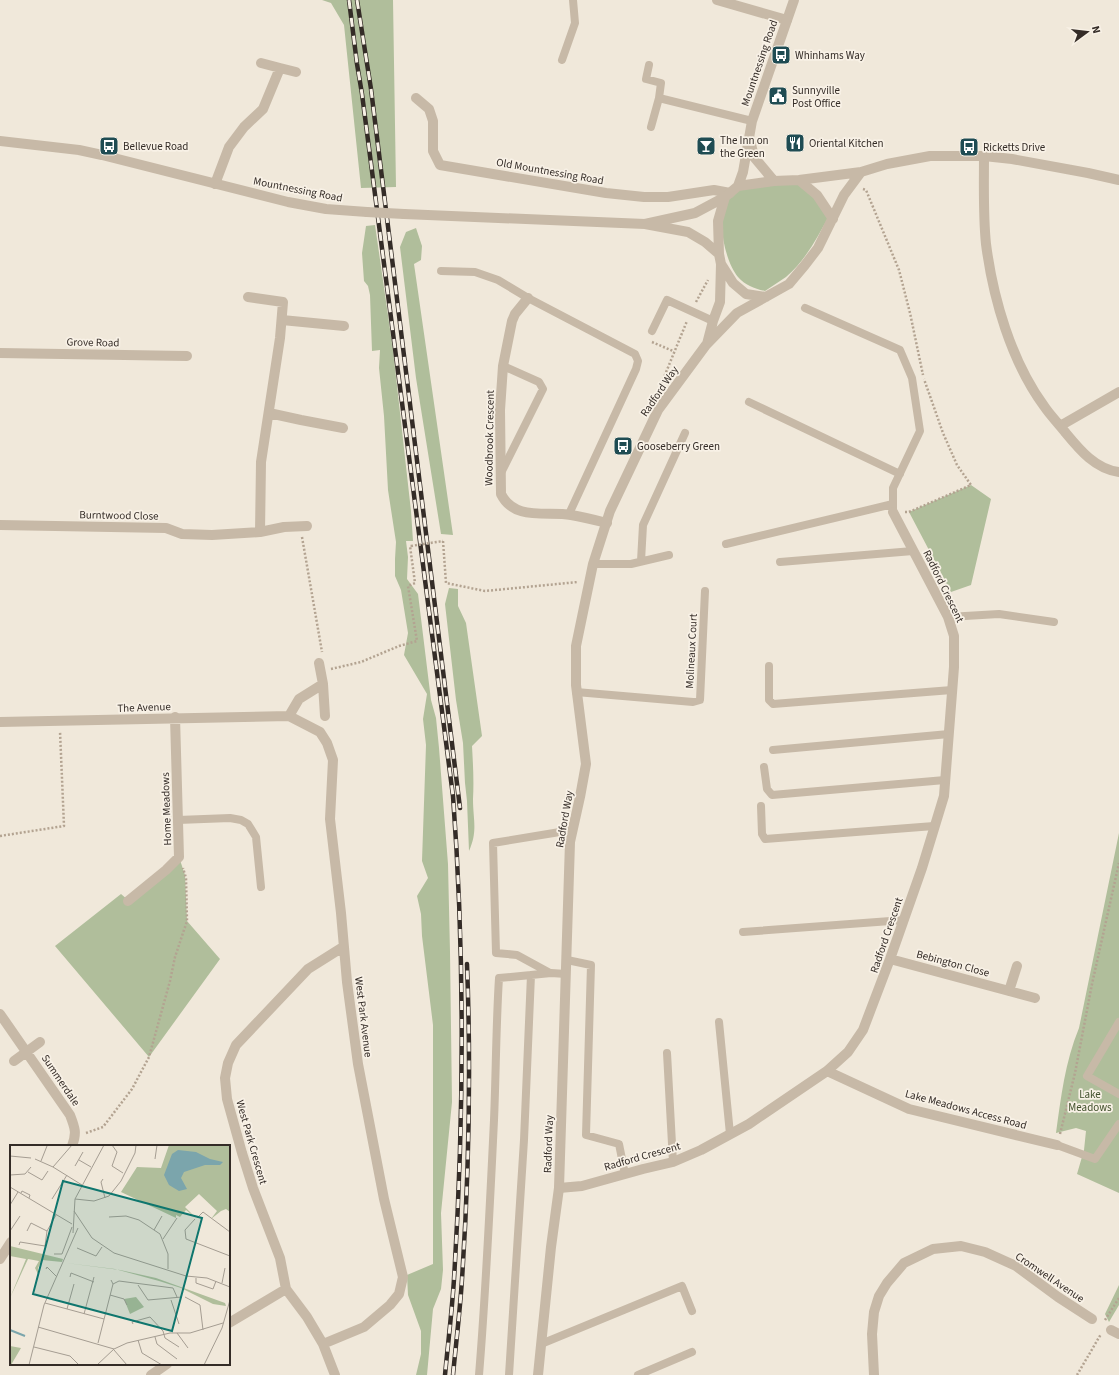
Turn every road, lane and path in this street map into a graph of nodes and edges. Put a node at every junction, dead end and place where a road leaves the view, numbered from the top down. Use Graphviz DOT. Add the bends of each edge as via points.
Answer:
graph roads {
  1 [pos="573,0"];
  2 [pos="717,0"];
  3 [pos="794,0"];
  4 [pos="787,20"];
  5 [pos="562,60"];
  6 [pos="261,63"];
  7 [pos="649,65"];
  8 [pos="280,68"];
  9 [pos="296,72"];
  10 [pos="416,98"];
  11 [pos="658,98"];
  12 [pos="752,121"];
  13 [pos="651,127"];
  14 [pos="749,135"];
  15 [pos="0,141"];
  16 [pos="984,156"];
  17 [pos="861,172"];
  18 [pos="799,180"];
  19 [pos="1119,180"];
  20 [pos="774,181"];
  21 [pos="215,184"];
  22 [pos="731,192"];
  23 [pos="833,219"];
  24 [pos="646,224"];
  25 [pos="720,259"];
  26 [pos="441,271"];
  27 [pos="248,297"];
  28 [pos="766,297"];
  29 [pos="528,298"];
  30 [pos="694,306"];
  31 [pos="805,308"];
  32 [pos="689,317"];
  33 [pos="282,320"];
  34 [pos="713,322"];
  35 [pos="344,326"];
  36 [pos="652,331"];
  37 [pos="706,346"];
  38 [pos="673,352"];
  39 [pos="0,353"];
  40 [pos="186,356"];
  41 [pos="503,366"];
  42 [pos="657,392"];
  43 [pos="1119,392"];
  44 [pos="749,402"];
  45 [pos="269,412"];
  46 [pos="1060,426"];
  47 [pos="343,428"];
  48 [pos="686,433"];
  49 [pos="1119,472"];
  50 [pos="501,474"];
  51 [pos="900,474"];
  52 [pos="893,508"];
  53 [pos="569,514"];
  54 [pos="607,523"];
  55 [pos="0,525"];
  56 [pos="304,526"];
  57 [pos="260,532"];
  58 [pos="726,544"];
  59 [pos="913,551"];
  60 [pos="669,555"];
  61 [pos="641,562"];
  62 [pos="780,562"];
  63 [pos="593,564"];
  64 [pos="590,581"];
  65 [pos="705,591"];
  66 [pos="948,617"];
  67 [pos="1054,622"];
  68 [pos="769,666"];
  69 [pos="320,667"];
  70 [pos="323,684"];
  71 [pos="952,690"];
  72 [pos="576,692"];
  73 [pos="288,716"];
  74 [pos="325,716"];
  75 [pos="175,718"];
  76 [pos="60,721"];
  77 [pos="0,722"];
  78 [pos="949,734"];
  79 [pos="773,750"];
  80 [pos="764,767"];
  81 [pos="945,780"];
  82 [pos="761,806"];
  83 [pos="178,820"];
  84 [pos="934,826"];
  85 [pos="572,830"];
  86 [pos="0,836"];
  87 [pos="179,857"];
  88 [pos="1119,863"];
  89 [pos="261,887"];
  90 [pos="128,900"];
  91 [pos="904,920"];
  92 [pos="743,932"];
  93 [pos="343,947"];
  94 [pos="890,959"];
  95 [pos="567,960"];
  96 [pos="1017,966"];
  97 [pos="551,973"];
  98 [pos="566,974"];
  99 [pos="531,976"];
  100 [pos="1010,991"];
  101 [pos="1035,998"];
  102 [pos="0,1014"];
  103 [pos="719,1022"];
  104 [pos="1119,1022"];
  105 [pos="40,1042"];
  106 [pos="27,1052"];
  107 [pos="667,1053"];
  108 [pos="14,1061"];
  109 [pos="827,1071"];
  110 [pos="1119,1094"];
  111 [pos="1119,1124"];
  112 [pos="730,1134"];
  113 [pos="74,1141"];
  114 [pos="1058,1145"];
  115 [pos="673,1162"];
  116 [pos="625,1174"];
  117 [pos="559,1188"];
  118 [pos="10,1244"];
  119 [pos="0,1259"];
  120 [pos="286,1289"];
  121 [pos="1119,1298"];
  122 [pos="692,1311"];
  123 [pos="1092,1319"];
  124 [pos="230,1322"];
  125 [pos="1109,1330"];
  126 [pos="323,1344"];
  127 [pos="541,1344"];
  128 [pos="692,1352"];
  129 [pos="166,1365"];
  130 [pos="151,1375"];
  131 [pos="335,1375"];
  132 [pos="479,1375"];
  133 [pos="509,1375"];
  134 [pos="538,1375"];
  135 [pos="638,1375"];
  136 [pos="874,1375"];
  137 [pos="1076,1375"];
  1 -- 5 [label="lane" via="575,23"];
  2 -- 4 [label="street"];
  3 -- 4 [label="street, Mountnessing Road"];
  4 -- 12 [label="street, Mountnessing Road"];
  6 -- 8 [label="street"];
  7 -- 11 [label="lane" via="646,79 661,83"];
  8 -- 9 [label="street"];
  8 -- 21 [label="street" via="263,109 244,127 229,147"];
  10 -- 22 [label="street, Old Mountnessing Road" via="429,109 433,121 433,151 440,165 636,196 668,197 714,190"];
  11 -- 12 [label="lane"];
  11 -- 13 [label="lane"];
  12 -- 14 [label="street, Mountnessing Road"];
  14 -- 20 [label="street, Mountnessing Road" via="754,157"];
  14 -- 22 [label="street, Mountnessing Road" via="743,172"];
  15 -- 21 [label="street, Mountnessing Road" via="78,150 159,168"];
  16 -- 17 [label="street, Mountnessing Road" via="930,156"];
  16 -- 19 [label="street, Mountnessing Road" via="1045,164"];
  16 -- 46 [label="street" via="986,243 993,285 1008,337 1027,378 1043,405"];
  17 -- 18 [label="street, Mountnessing Road"];
  17 -- 23 [label="street" via="844,195"];
  18 -- 20 [label="street, Mountnessing Road"];
  18 -- 23 [label="street" via="817,195"];
  20 -- 22 [label="street, Mountnessing Road"];
  21 -- 24 [label="street, Mountnessing Road, bridge" via="326,209"];
  22 -- 24 [label="street, Mountnessing Road" via="695,213"];
  22 -- 25 [label="street, Mountnessing Road" via="718,221"];
  23 -- 28 [label="street" via="818,248 789,284"];
  24 -- 25 [label="street, Mountnessing Road" via="688,232 705,242"];
  25 -- 28 [label="street, Mountnessing Road" via="733,283 746,294"];
  25 -- 30 [label="path"];
  25 -- 34 [label="street, Radford Way" via="720,302"];
  26 -- 29 [label="lane" via="475,272 498,280"];
  27 -- 33 [label="street" via="283,302"];
  28 -- 37 [label="street, Radford Way" via="737,313"];
  29 -- 41 [label="street, Woodbrook Crescent" via="512,321"];
  29 -- 53 [label="lane" via="635,354 638,361"];
  31 -- 51 [label="lane" via="900,350 912,378 920,431"];
  32 -- 38 [label="path"];
  33 -- 35 [label="street"];
  33 -- 45 [label="street"];
  34 -- 36 [label="lane" via="667,300"];
  34 -- 37 [label="street, Radford Way"];
  36 -- 38 [label="path" via="648,340"];
  37 -- 54 [label="street, Radford Way" via="658,410 610,511"];
  38 -- 42 [label="path"];
  39 -- 40 [label="street, Grove Road"];
  41 -- 50 [label="street, Woodbrook Crescent" via="500,410"];
  41 -- 50 [label="lane" via="539,382 543,389"];
  43 -- 46 [label="street"];
  44 -- 51 [label="lane"];
  45 -- 47 [label="street"];
  45 -- 57 [label="street" via="261,462"];
  46 -- 49 [label="street" via="1092,461 1109,471"];
  48 -- 61 [label="lane" via="644,525"];
  50 -- 53 [label="street, Woodbrook Crescent" via="501,494 509,505 518,510 543,514"];
  51 -- 52 [label="lane" via="894,488"];
  52 -- 58 [label="lane"];
  52 -- 59 [label="street, Radford Crescent"];
  53 -- 54 [label="street, Woodbrook Crescent"];
  54 -- 63 [label="street, Radford Way"];
  55 -- 57 [label="street, Burntwood Close" via="166,528 182,534 212,535"];
  56 -- 57 [label="street, Burntwood Close"];
  56 -- 69 [label="path" via="324,661"];
  59 -- 62 [label="lane"];
  59 -- 66 [label="street, Radford Crescent"];
  60 -- 61 [label="lane"];
  61 -- 63 [label="lane"];
  63 -- 64 [label="street, Radford Way"];
  64 -- 69 [label="path, bridge" via="485,591 446,583 443,541 410,546 415,583 408,586 417,641 361,662"];
  64 -- 72 [label="street, Radford Way" via="576,646"];
  65 -- 72 [label="lane, Molineaux Court" via="700,700 693,702"];
  66 -- 67 [label="lane" via="999,614"];
  66 -- 71 [label="street, Radford Crescent" via="954,636"];
  68 -- 71 [label="lane" via="769,700 773,704"];
  69 -- 70 [label="street"];
  70 -- 73 [label="street" via="299,699"];
  70 -- 74 [label="street"];
  71 -- 78 [label="street, Radford Crescent"];
  72 -- 85 [label="street, Radford Way" via="586,764"];
  73 -- 75 [label="street, The Avenue"];
  73 -- 93 [label="street, West Park Avenue" via="320,732 333,760 330,819"];
  75 -- 76 [label="street, The Avenue"];
  75 -- 83 [label="street, Home Meadows"];
  76 -- 77 [label="street, The Avenue"];
  76 -- 86 [label="path" via="64,826"];
  78 -- 79 [label="lane"];
  78 -- 81 [label="street, Radford Crescent"];
  80 -- 81 [label="lane" via="767,789 772,795"];
  81 -- 84 [label="street, Radford Crescent" via="944,796"];
  82 -- 84 [label="lane" via="762,834 765,840"];
  83 -- 87 [label="street, Home Meadows"];
  83 -- 89 [label="lane" via="230,818 248,824 256,837"];
  84 -- 91 [label="street, Radford Crescent"];
  85 -- 95 [label="street, Radford Way"];
  85 -- 97 [label="lane" via="493,843 496,953 517,955"];
  87 -- 90 [label="street, Home Meadows"];
  87 -- 113 [label="path" via="186,878 186,920 149,1057 132,1089 103,1127"];
  88 -- 114 [label="path"];
  91 -- 92 [label="lane"];
  91 -- 94 [label="street, Radford Crescent"];
  93 -- 120 [label="street, West Park Crescent" via="308,970 236,1045 228,1063 227,1099 253,1188 280,1258"];
  93 -- 126 [label="street, West Park Avenue" via="367,1117 403,1277 399,1294 364,1327"];
  94 -- 100 [label="street, Bebington Close"];
  94 -- 109 [label="street, Radford Crescent" via="863,1030 848,1052"];
  95 -- 98 [label="street, Radford Way"];
  95 -- 116 [label="lane" via="591,965 586,1135 619,1144"];
  96 -- 100 [label="street"];
  97 -- 98 [label="lane"];
  97 -- 99 [label="lane"];
  98 -- 117 [label="street, Radford Way"];
  99 -- 132 [label="lane" via="499,978"];
  99 -- 133 [label="lane" via="524,1140"];
  100 -- 101 [label="street, Bebington Close"];
  102 -- 106 [label="street, Summerdale"];
  103 -- 112 [label="lane"];
  104 -- 110 [label="lane" via="1087,1076"];
  105 -- 106 [label="street, Summerdale"];
  106 -- 108 [label="street, Summerdale"];
  106 -- 113 [label="street, Summerdale" via="70,1115 74,1124"];
  107 -- 115 [label="lane"];
  109 -- 112 [label="street, Radford Crescent"];
  109 -- 114 [label="street, Lake Meadows Access Road" via="910,1109"];
  111 -- 114 [label="lane" via="1095,1159"];
  112 -- 115 [label="street, Radford Crescent"];
  115 -- 116 [label="street, Radford Crescent"];
  116 -- 117 [label="street, Radford Crescent" via="582,1186"];
  117 -- 127 [label="street, Radford Way"];
  118 -- 119 [label="street"];
  120 -- 124 [label="street"];
  120 -- 126 [label="street, West Park Crescent"];
  121 -- 125 [label="path"];
  122 -- 127 [label="lane" via="682,1286"];
  123 -- 136 [label="street, Cromwell Avenue" via="1016,1266 985,1252 962,1246 933,1249 904,1263 887,1282 879,1296 874,1312 872,1334"];
  125 -- 137 [label="path"];
  126 -- 131 [label="street, West Park Crescent"];
  127 -- 134 [label="street, Radford Way"];
  128 -- 135 [label="lane"];
  129 -- 130 [label="street"];
}
